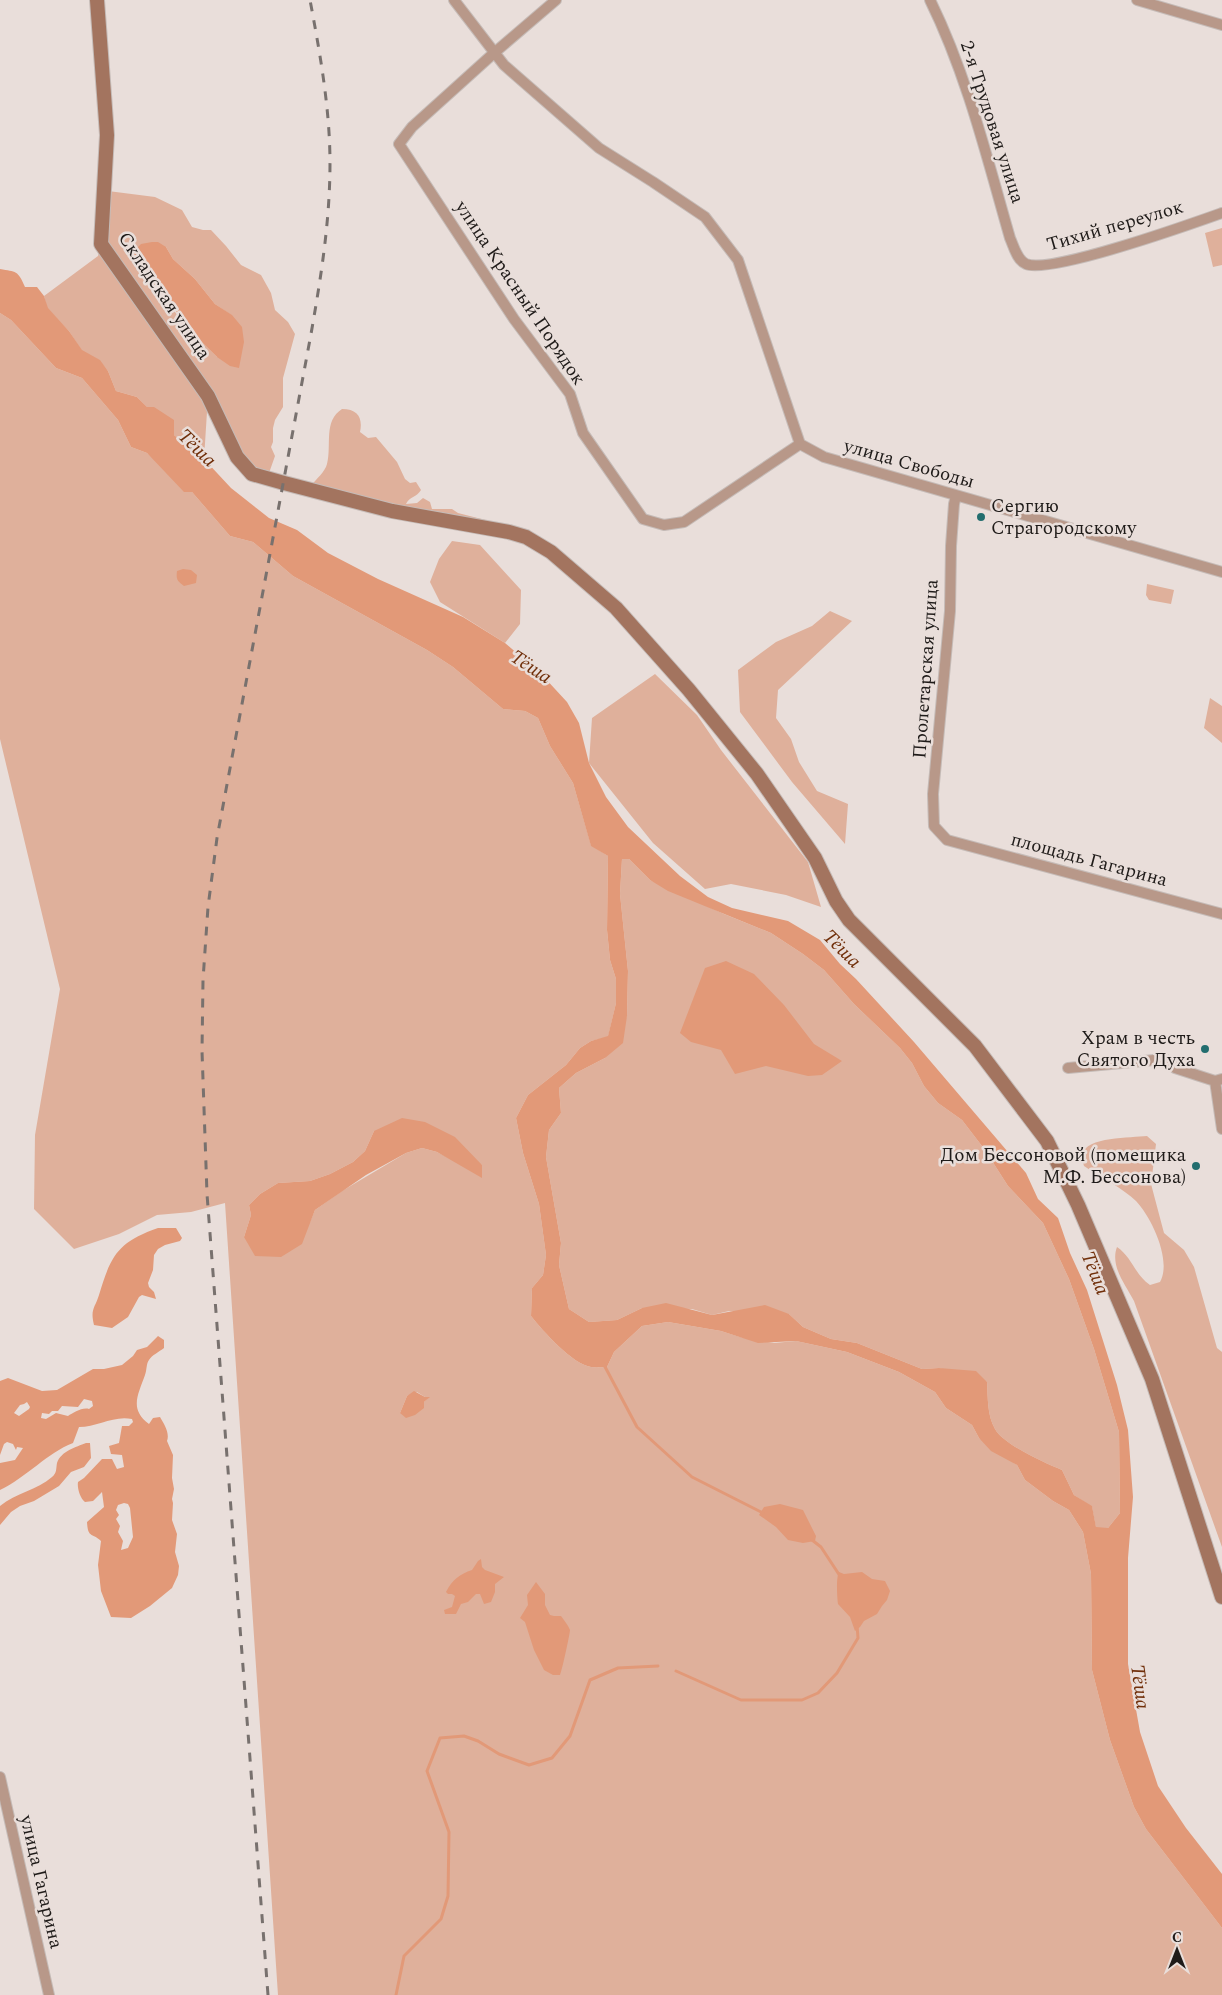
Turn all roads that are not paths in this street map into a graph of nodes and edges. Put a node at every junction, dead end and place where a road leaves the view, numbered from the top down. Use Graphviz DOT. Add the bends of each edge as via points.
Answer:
graph roads {
  1 [pos="97,0"];
  2 [pos="454,0"];
  3 [pos="556,0"];
  4 [pos="930,0"];
  5 [pos="1137,0"];
  6 [pos="1222,25"];
  7 [pos="494,52"];
  8 [pos="1222,213"];
  9 [pos="1018,256"];
  10 [pos="800,444"];
  11 [pos="956,496"];
  12 [pos="1222,572"];
  13 [pos="947,840"];
  14 [pos="1222,914"];
  15 [pos="1068,1068"];
  16 [pos="1218,1080"];
  17 [pos="1222,1128"];
  18 [pos="1222,1597"];
  19 [pos="0,1777"];
  20 [pos="49,1995"];
  1 -- 18 [label="street, Складская улица" via="107,135 101,244 208,396 236,458 252,474 284,483 392,511 526,537 552,552 616,608 689,690 757,774 815,858 849,920 975,1046 1047,1141 1078,1205 1152,1379"];
  2 -- 7 [label="street"];
  3 -- 7 [label="street"];
  4 -- 9 [label="street, 2-я Трудовая улица" via="972,104"];
  5 -- 6 [label="street"];
  7 -- 10 [label="street" via="504,65 599,148 705,217 738,260"];
  7 -- 10 [label="street, улица Красный Порядок" via="412,127 399,144 514,319 570,394 583,433 643,519 664,525 684,522"];
  8 -- 9 [label="street, Тихий переулок" via="1097,253 1045,265 1026,264"];
  10 -- 11 [label="street, улица Свободы" via="824,456"];
  11 -- 12 [label="street, улица Свободы"];
  11 -- 13 [label="street, Пролетарская улица" via="950,611 933,794 934,826"];
  13 -- 14 [label="street, площадь Гагарина"];
  15 -- 16 [label="street" via="1165,1059 1175,1068"];
  16 -- 17 [label="street"];
  19 -- 20 [label="street, улица Гагарина"];
}
